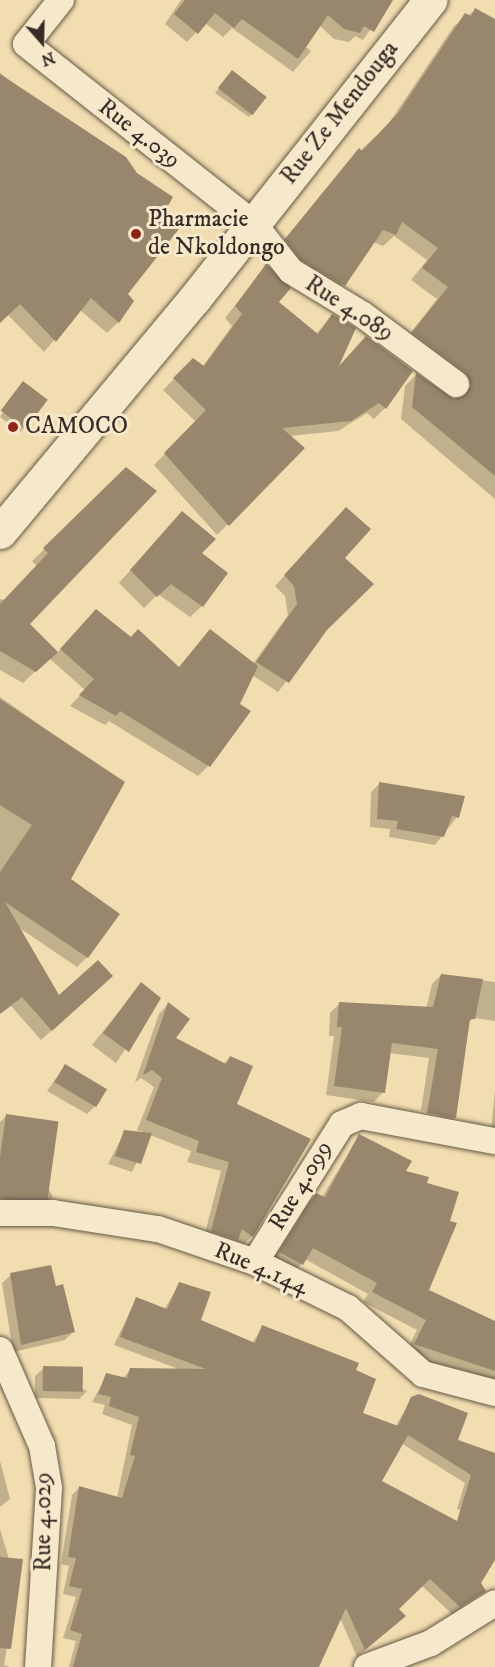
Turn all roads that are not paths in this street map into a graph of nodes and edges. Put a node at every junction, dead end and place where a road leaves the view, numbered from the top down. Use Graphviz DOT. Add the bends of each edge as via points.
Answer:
graph roads {
  1 [pos="61,0"];
  2 [pos="429,0"];
  3 [pos="253,223"];
  4 [pos="456,384"];
  5 [pos="0,532"];
  6 [pos="495,1141"];
  7 [pos="0,1213"];
  8 [pos="255,1262"];
  9 [pos="0,1350"];
  10 [pos="495,1394"];
  11 [pos="495,1603"];
  12 [pos="38,1667"];
  13 [pos="367,1667"];
  1 -- 3 [label="street, Rue 4.039" via="26,44"];
  2 -- 3 [label="main road, Rue Ze Mendouga"];
  3 -- 4 [label="street, Rue 4.089" via="291,271 363,315"];
  3 -- 5 [label="main road, Rue Ze Mendouga"];
  6 -- 8 [label="street, Rue 4.099" via="361,1116 342,1124"];
  7 -- 8 [label="street, Rue 4.144" via="54,1213 158,1229"];
  8 -- 10 [label="street, Rue 4.144" via="348,1308 423,1374"];
  9 -- 12 [label="street, Rue 4.029" via="42,1446 49,1488"];
  11 -- 13 [label="street" via="431,1643"];
}
